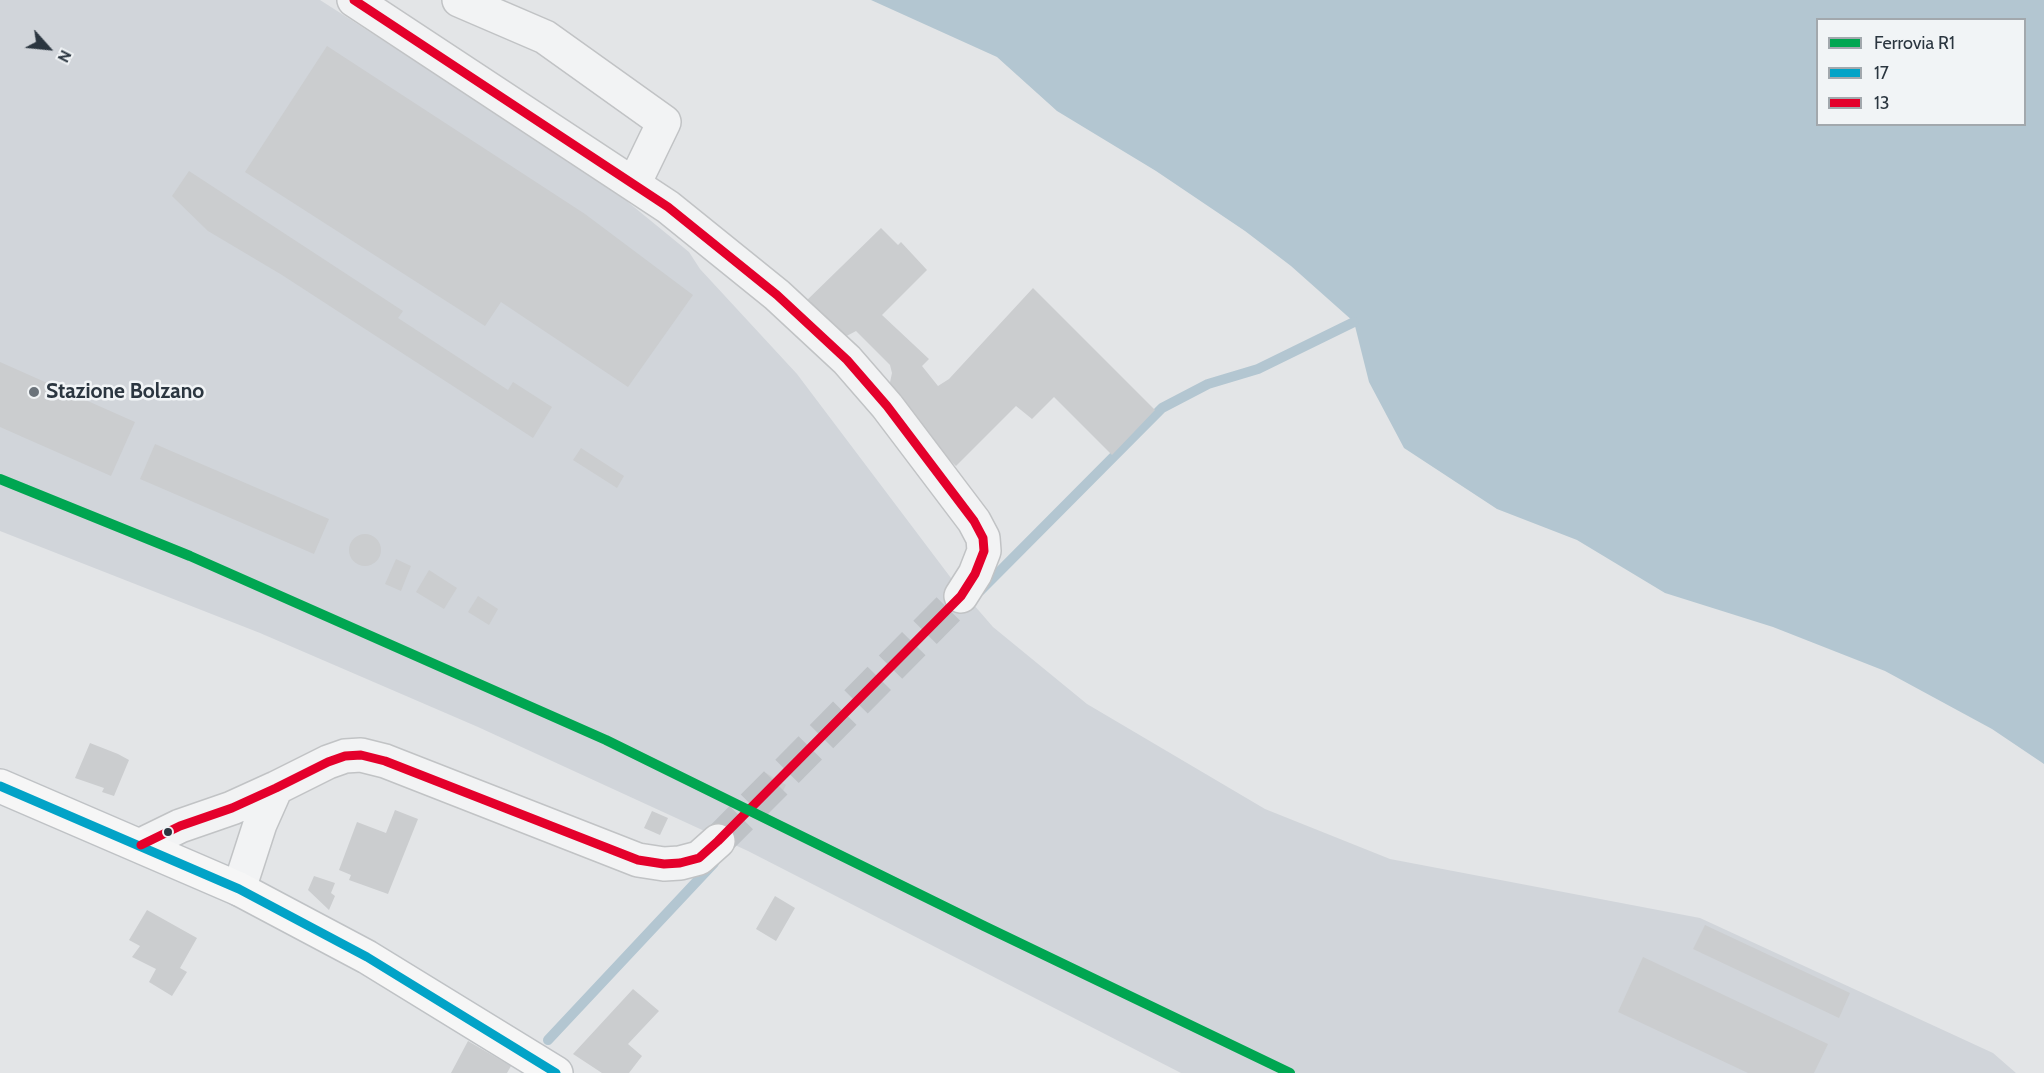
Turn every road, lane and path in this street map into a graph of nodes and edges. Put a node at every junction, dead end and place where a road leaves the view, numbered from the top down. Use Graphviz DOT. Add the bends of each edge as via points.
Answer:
graph roads {
  1 [pos="354,0"];
  2 [pos="459,0"];
  3 [pos="634,184"];
  4 [pos="961,596"];
  5 [pos="0,786"];
  6 [pos="276,788"];
  7 [pos="718,841"];
  8 [pos="141,846"];
  9 [pos="239,890"];
  10 [pos="536,1068"];
  1 -- 3 [label="street"];
  2 -- 3 [label="street" via="545,37 664,122"];
  3 -- 4 [label="street" via="777,295 847,360 887,406 983,538 984,551"];
  5 -- 8 [label="main road"];
  6 -- 7 [label="street" via="328,762 361,755 638,860 680,863 699,858"];
  6 -- 8 [label="street"];
  6 -- 9 [label="street"];
  8 -- 9 [label="main road"];
  9 -- 10 [label="main road" via="367,957"];
}
